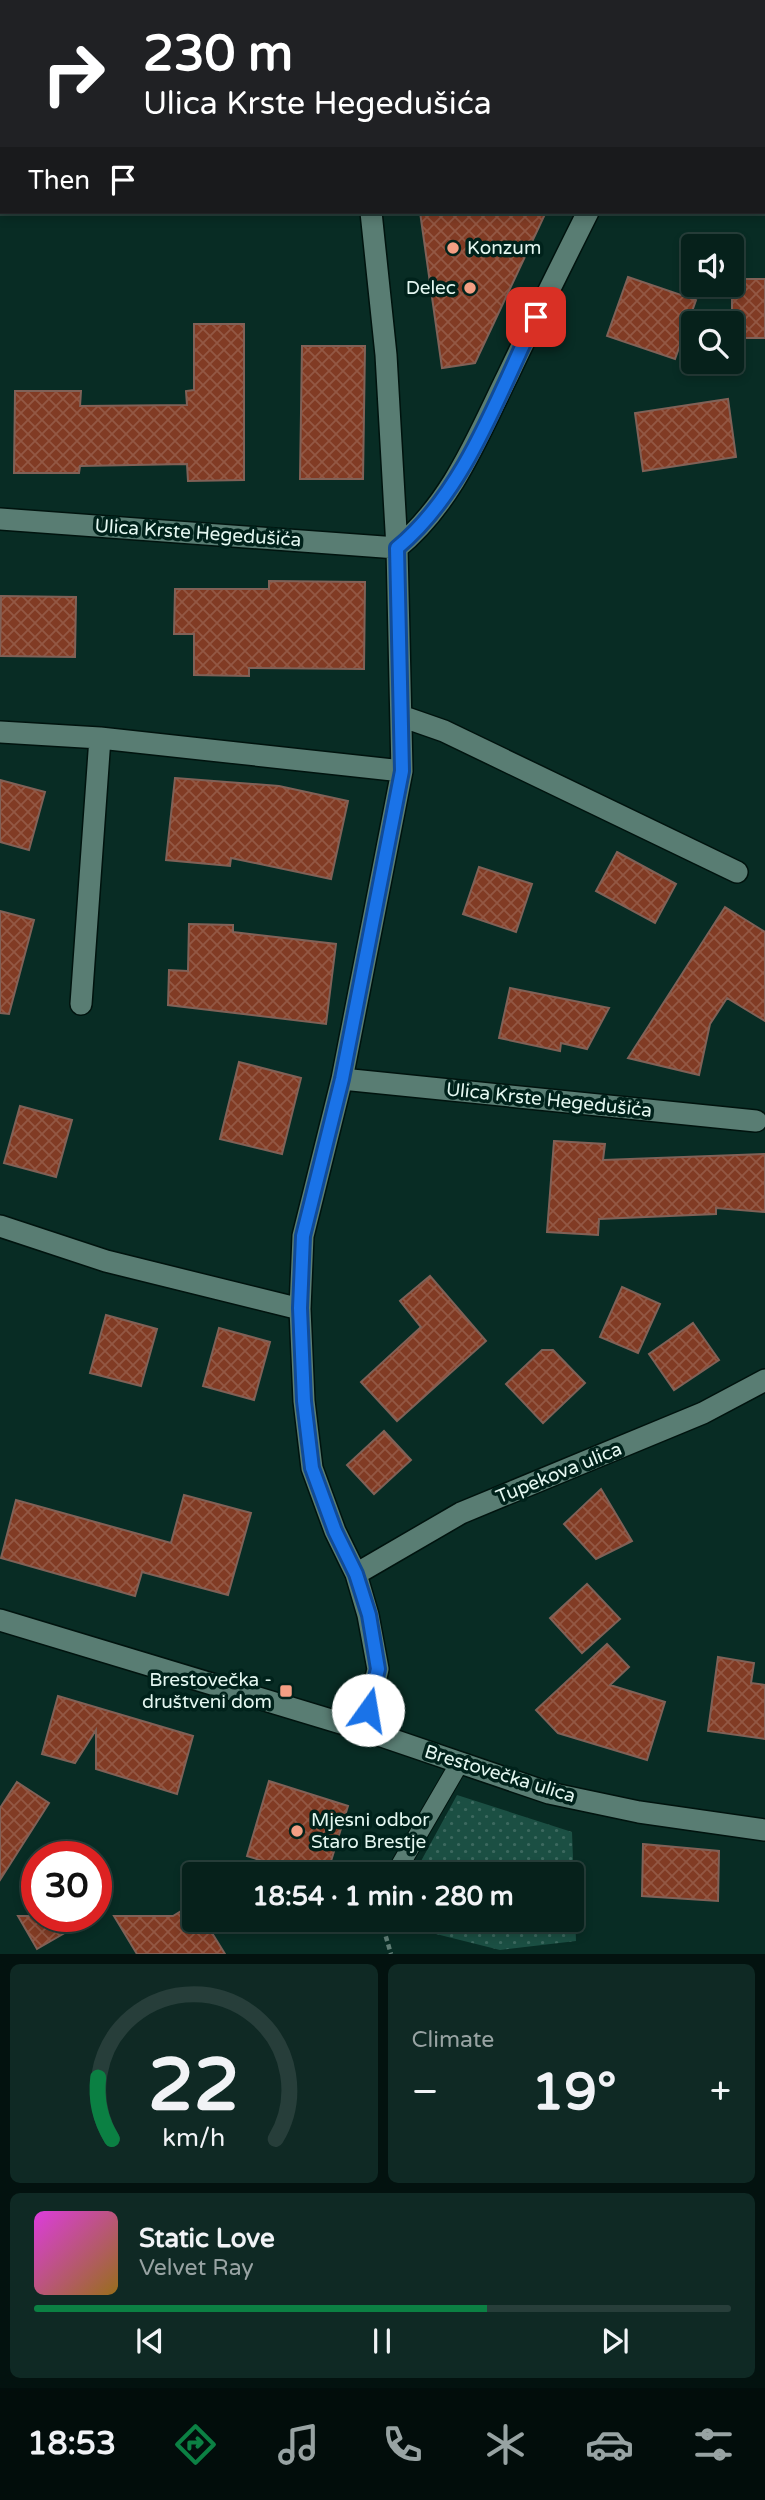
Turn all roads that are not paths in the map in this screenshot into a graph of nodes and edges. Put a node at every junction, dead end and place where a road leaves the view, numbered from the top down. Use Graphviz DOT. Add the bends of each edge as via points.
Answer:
graph roads {
  1 [pos="371,214"];
  2 [pos="587,214"];
  3 [pos="0,519"];
  4 [pos="397,548"];
  5 [pos="401,716"];
  6 [pos="0,733"];
  7 [pos="100,738"];
  8 [pos="402,771"];
  9 [pos="737,872"];
  10 [pos="81,1004"];
  11 [pos="342,1079"];
  12 [pos="756,1121"];
  13 [pos="0,1226"];
  14 [pos="300,1308"];
  15 [pos="765,1380"];
  16 [pos="356,1574"];
  17 [pos="0,1620"];
  18 [pos="364,1730"];
  19 [pos="458,1765"];
  20 [pos="765,1830"];
  21 [pos="402,1862"];
  1 -- 4 [label="street" via="386,355"];
  2 -- 4 [label="street" via="465,464 441,504"];
  3 -- 4 [label="street, Ulica Krste Hegedušića"];
  4 -- 5 [label="street"];
  5 -- 8 [label="street"];
  5 -- 9 [label="street" via="444,731"];
  6 -- 7 [label="street"];
  7 -- 8 [label="street"];
  7 -- 10 [label="street"];
  8 -- 11 [label="street"];
  11 -- 12 [label="street, Ulica Krste Hegedušića"];
  11 -- 14 [label="street" via="303,1236"];
  13 -- 14 [label="street" via="106,1261"];
  14 -- 16 [label="street" via="312,1468"];
  15 -- 16 [label="street, Tupekova ulica" via="703,1413 461,1513"];
  16 -- 18 [label="street" via="378,1669"];
  17 -- 18 [label="street, Brestovečka ulica"];
  18 -- 19 [label="street, Brestovečka ulica"];
  19 -- 20 [label="street, Brestovečka ulica" via="549,1793 639,1812"];
  19 -- 21 [label="lane"];
}
